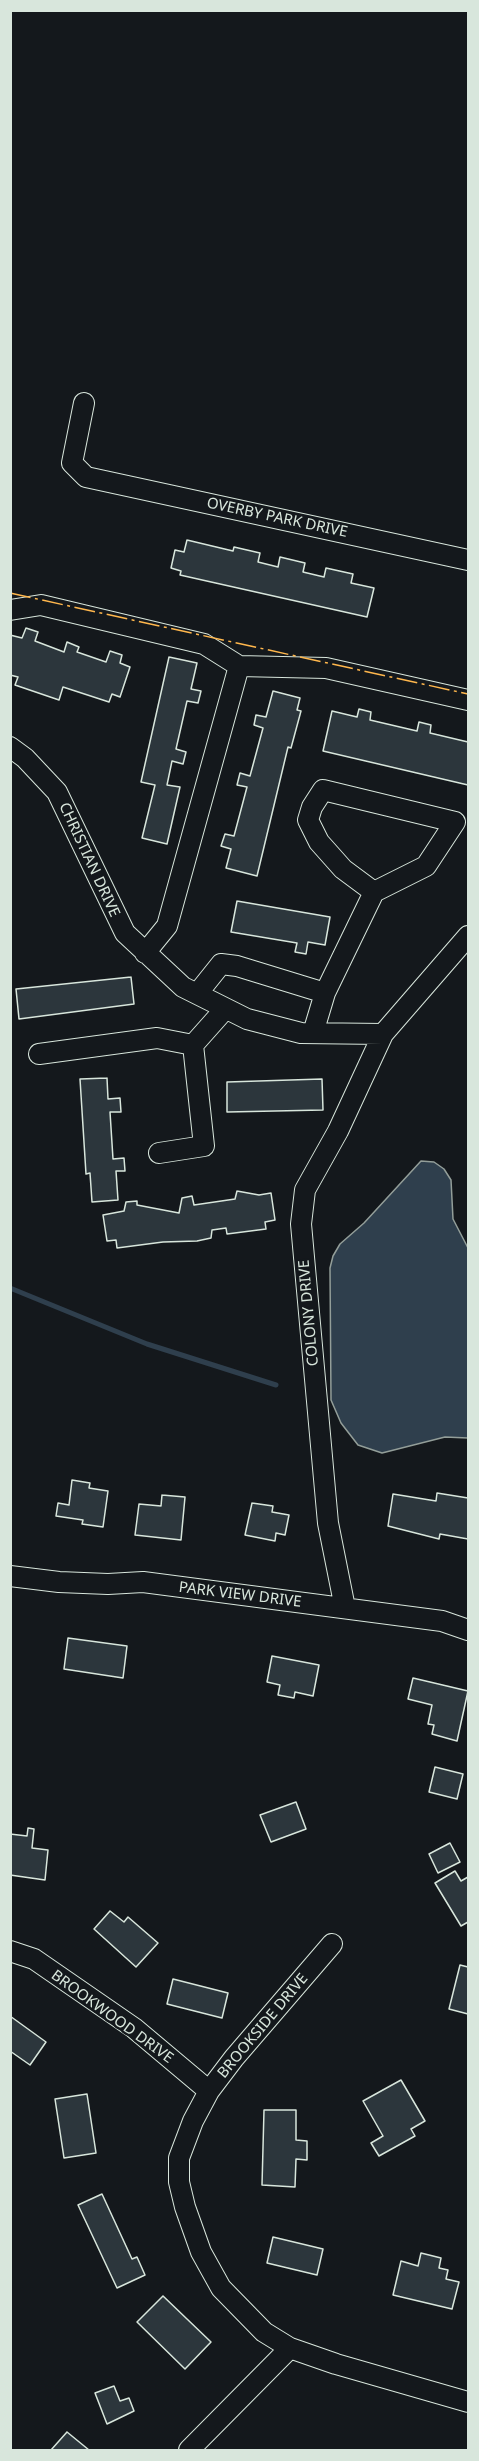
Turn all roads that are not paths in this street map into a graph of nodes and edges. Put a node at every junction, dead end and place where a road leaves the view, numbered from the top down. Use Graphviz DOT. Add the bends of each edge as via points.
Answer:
graph roads {
  1 [pos="84,403"];
  2 [pos="468,560"];
  3 [pos="10,610"];
  4 [pos="239,666"];
  5 [pos="468,700"];
  6 [pos="10,747"];
  7 [pos="374,892"];
  8 [pos="468,936"];
  9 [pos="146,953"];
  10 [pos="325,993"];
  11 [pos="197,994"];
  12 [pos="225,1009"];
  13 [pos="313,1034"];
  14 [pos="383,1034"];
  15 [pos="193,1045"];
  16 [pos="39,1054"];
  17 [pos="159,1153"];
  18 [pos="10,1576"];
  19 [pos="345,1608"];
  20 [pos="468,1630"];
  21 [pos="332,1944"];
  22 [pos="10,1951"];
  23 [pos="209,2091"];
  24 [pos="290,2348"];
  25 [pos="468,2402"];
  26 [pos="189,2451"];
  1 -- 2 [label="street, OVERBY PARK DRIVE" via="72,463 86,477"];
  3 -- 4 [label="street" via="41,605 193,641"];
  4 -- 5 [label="street" via="326,668"];
  4 -- 9 [label="street" via="167,926"];
  6 -- 9 [label="street, CHRISTIAN DRIVE" via="57,792 113,912 125,933"];
  7 -- 7 [label="street" via="426,866 455,822 323,790 308,820 319,842 343,869"];
  7 -- 10 [label="street"];
  8 -- 14 [label="street"];
  9 -- 11 [label="street, CHRISTIAN DRIVE" via="183,987"];
  10 -- 11 [label="street" via="221,964"];
  10 -- 13 [label="street"];
  11 -- 12 [label="street, CHRISTIAN DRIVE"];
  12 -- 13 [label="street, CHRISTIAN DRIVE" via="247,1019"];
  12 -- 15 [label="street"];
  13 -- 14 [label="street, CHRISTIAN DRIVE"];
  14 -- 19 [label="street, COLONY DRIVE" via="338,1131 305,1190 301,1224 328,1523"];
  15 -- 16 [label="street" via="157,1038"];
  15 -- 17 [label="street" via="204,1146"];
  18 -- 19 [label="street, PARK VIEW DRIVE" via="88,1584 143,1582"];
  19 -- 20 [label="street, PARK VIEW DRIVE" via="442,1621"];
  21 -- 23 [label="street, BROOKSIDE DRIVE"];
  22 -- 23 [label="street, BROOKWOOD DRIVE" via="34,1959 134,2028"];
  23 -- 24 [label="street, BROOKSIDE DRIVE" via="179,2158 184,2207 201,2252 221,2288 264,2332"];
  24 -- 25 [label="street, BROOKSIDE DRIVE"];
  24 -- 26 [label="street"];
}
